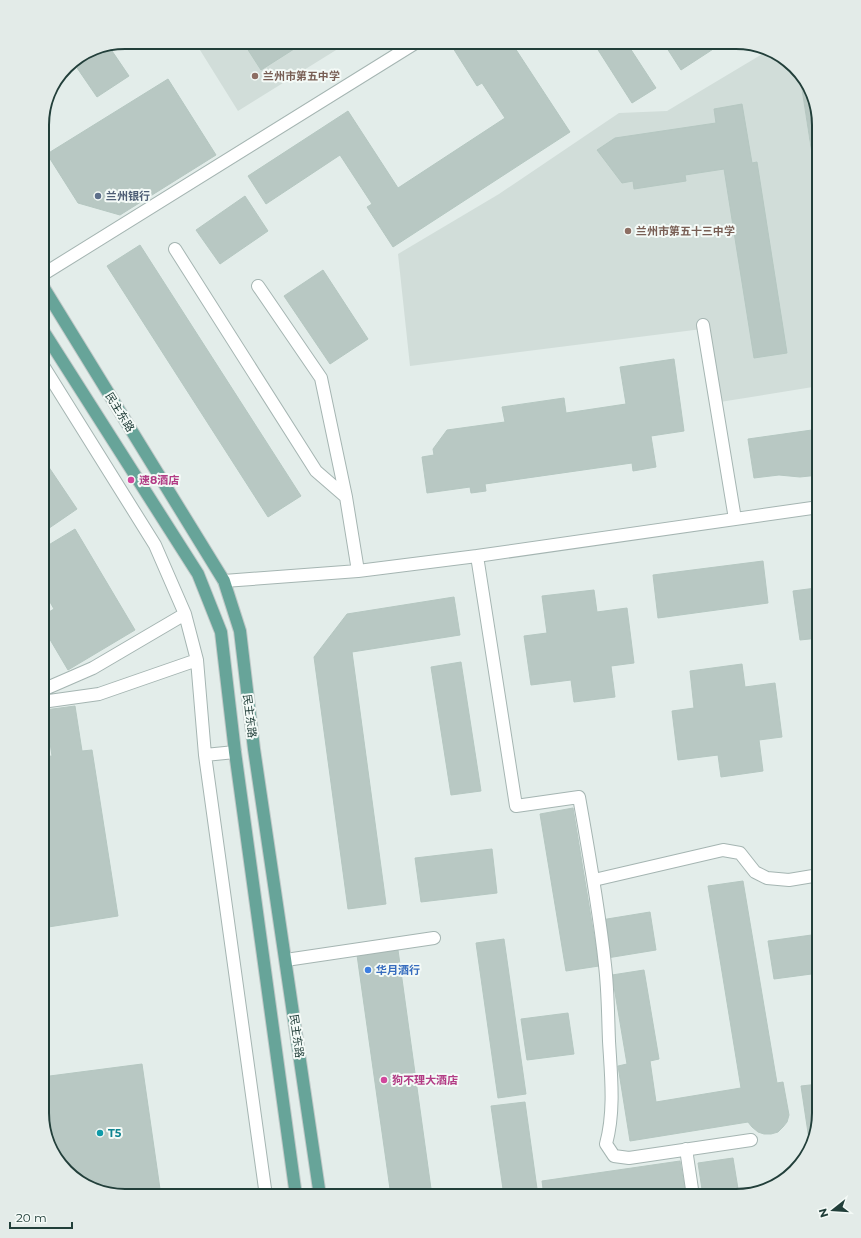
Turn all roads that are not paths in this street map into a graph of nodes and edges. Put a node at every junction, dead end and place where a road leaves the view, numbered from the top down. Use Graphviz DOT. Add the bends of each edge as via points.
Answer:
graph roads {
  1 [pos="405,49"];
  2 [pos="175,249"];
  3 [pos="49,271"];
  4 [pos="258,286"];
  5 [pos="49,296"];
  6 [pos="703,325"];
  7 [pos="49,340"];
  8 [pos="49,375"];
  9 [pos="346,498"];
  10 [pos="812,508"];
  11 [pos="735,519"];
  12 [pos="477,556"];
  13 [pos="358,571"];
  14 [pos="224,581"];
  15 [pos="185,614"];
  16 [pos="197,660"];
  17 [pos="49,687"];
  18 [pos="49,701"];
  19 [pos="235,752"];
  20 [pos="205,755"];
  21 [pos="812,876"];
  22 [pos="594,880"];
  23 [pos="434,938"];
  24 [pos="286,960"];
  25 [pos="750,1140"];
  26 [pos="686,1149"];
  27 [pos="265,1189"];
  28 [pos="295,1189"];
  29 [pos="319,1189"];
  30 [pos="691,1189"];
  1 -- 3 [label="street"];
  2 -- 9 [label="street" via="316,471"];
  4 -- 9 [label="street" via="321,378"];
  5 -- 14 [label="main road, 民主东路"];
  6 -- 11 [label="street"];
  7 -- 19 [label="main road, 民主东路" via="198,574 221,632"];
  8 -- 15 [label="street" via="155,545"];
  9 -- 13 [label="street"];
  10 -- 11 [label="street"];
  11 -- 12 [label="street"];
  12 -- 13 [label="street"];
  12 -- 22 [label="street" via="516,806 579,797"];
  13 -- 14 [label="street"];
  14 -- 24 [label="main road, 民主东路" via="240,631 254,748"];
  15 -- 16 [label="street"];
  15 -- 17 [label="street" via="93,668"];
  16 -- 18 [label="street" via="99,694"];
  16 -- 20 [label="street"];
  19 -- 20 [label="street"];
  19 -- 28 [label="main road, 民主东路"];
  20 -- 27 [label="street"];
  21 -- 22 [label="street" via="789,880 767,878 755,872 740,853 723,850"];
  22 -- 26 [label="street" via="606,967 611,1071 610,1132 606,1144 614,1156 629,1158"];
  23 -- 24 [label="street"];
  24 -- 29 [label="main road, 民主东路"];
  25 -- 26 [label="street"];
  26 -- 30 [label="street"];
}
